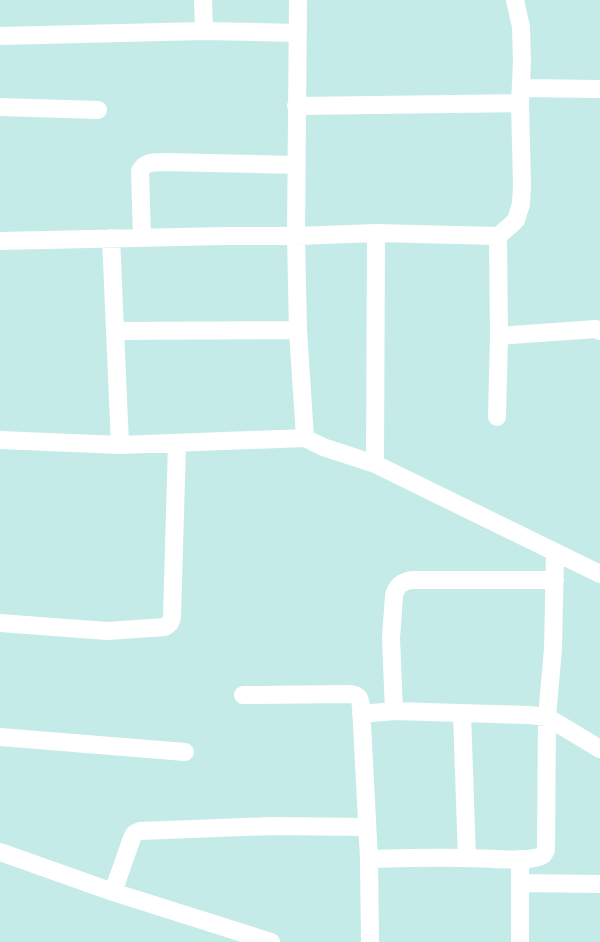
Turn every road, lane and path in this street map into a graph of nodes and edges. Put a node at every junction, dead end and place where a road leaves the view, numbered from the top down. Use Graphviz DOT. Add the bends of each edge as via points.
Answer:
graph roads {
  1 [pos="203,0"];
  2 [pos="298,0"];
  3 [pos="515,0"];
  4 [pos="204,31"];
  5 [pos="298,33"];
  6 [pos="0,36"];
  7 [pos="600,89"];
  8 [pos="520,95"];
  9 [pos="296,106"];
  10 [pos="0,108"];
  11 [pos="98,110"];
  12 [pos="297,165"];
  13 [pos="376,233"];
  14 [pos="296,236"];
  15 [pos="498,236"];
  16 [pos="111,238"];
  17 [pos="142,238"];
  18 [pos="0,241"];
  19 [pos="298,330"];
  20 [pos="115,331"];
  21 [pos="600,331"];
  22 [pos="499,336"];
  23 [pos="497,417"];
  24 [pos="304,438"];
  25 [pos="0,440"];
  26 [pos="177,444"];
  27 [pos="120,445"];
  28 [pos="375,464"];
  29 [pos="555,552"];
  30 [pos="600,574"];
  31 [pos="555,580"];
  32 [pos="0,623"];
  33 [pos="243,695"];
  34 [pos="394,711"];
  35 [pos="361,714"];
  36 [pos="462,714"];
  37 [pos="547,717"];
  38 [pos="0,737"];
  39 [pos="600,749"];
  40 [pos="185,752"];
  41 [pos="367,827"];
  42 [pos="0,852"];
  43 [pos="467,858"];
  44 [pos="369,859"];
  45 [pos="520,859"];
  46 [pos="520,883"];
  47 [pos="600,884"];
  48 [pos="113,892"];
  49 [pos="271,942"];
  50 [pos="370,942"];
  51 [pos="520,942"];
  1 -- 4 [label="street"];
  2 -- 5 [label="street"];
  3 -- 8 [label="street" via="521,28"];
  4 -- 5 [label="street"];
  4 -- 6 [label="street"];
  5 -- 9 [label="street"];
  7 -- 8 [label="street"];
  8 -- 9 [label="street"];
  8 -- 15 [label="street" via="521,204 516,220"];
  9 -- 12 [label="street"];
  10 -- 11 [label="street"];
  12 -- 14 [label="street"];
  12 -- 17 [label="street" via="150,163 140,171"];
  13 -- 14 [label="street"];
  13 -- 15 [label="street"];
  13 -- 28 [label="street"];
  14 -- 17 [label="street"];
  14 -- 19 [label="street"];
  15 -- 22 [label="street"];
  16 -- 17 [label="street"];
  16 -- 18 [label="street"];
  16 -- 20 [label="street"];
  19 -- 20 [label="street"];
  19 -- 24 [label="street"];
  20 -- 27 [label="street"];
  21 -- 22 [label="street"];
  22 -- 23 [label="street"];
  24 -- 26 [label="street"];
  24 -- 28 [label="street"];
  25 -- 27 [label="street"];
  26 -- 27 [label="street"];
  26 -- 32 [label="street" via="170,623 165,627 107,631"];
  28 -- 29 [label="street"];
  29 -- 30 [label="street"];
  29 -- 31 [label="street"];
  31 -- 34 [label="street" via="410,580 399,584 394,596 391,638"];
  31 -- 37 [label="street"];
  33 -- 35 [label="street" via="355,695 359,698"];
  34 -- 35 [label="street"];
  34 -- 36 [label="street"];
  35 -- 41 [label="street"];
  36 -- 37 [label="street"];
  36 -- 43 [label="street"];
  37 -- 39 [label="street"];
  37 -- 45 [label="street" via="546,850 540,857"];
  38 -- 40 [label="street"];
  41 -- 44 [label="street"];
  41 -- 48 [label="street" via="271,826 140,831 132,838"];
  42 -- 48 [label="street"];
  43 -- 44 [label="street"];
  43 -- 45 [label="street"];
  44 -- 50 [label="street"];
  45 -- 46 [label="street"];
  46 -- 47 [label="street"];
  46 -- 51 [label="street"];
  48 -- 49 [label="street"];
}
